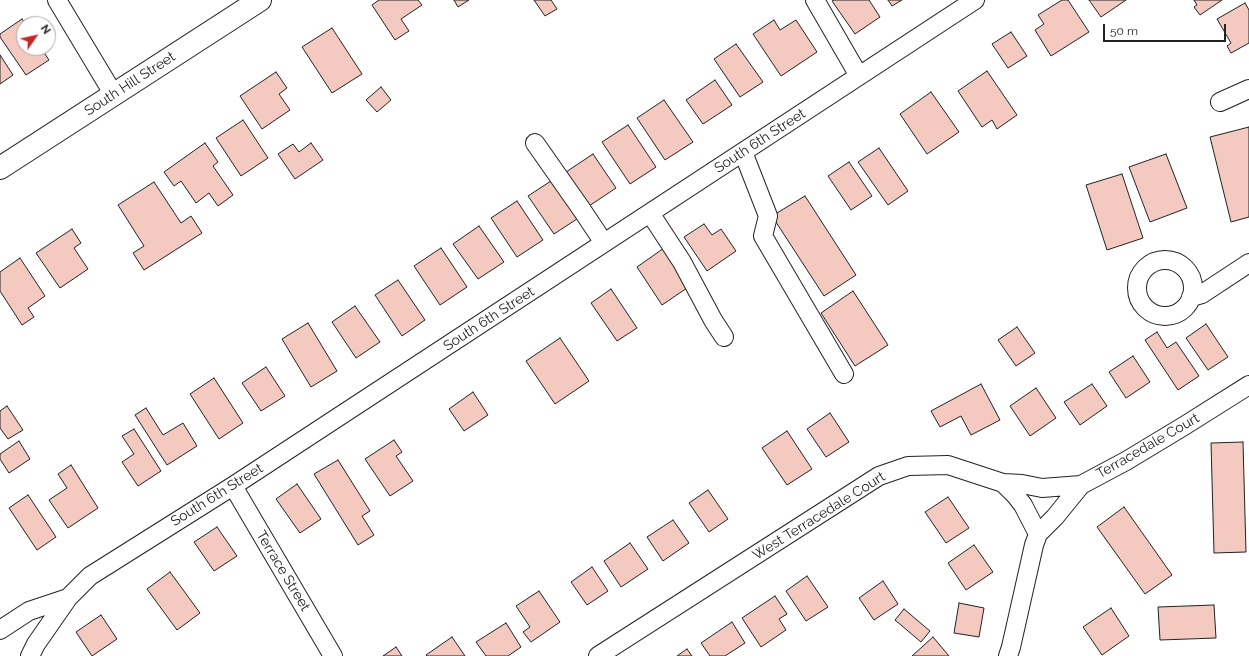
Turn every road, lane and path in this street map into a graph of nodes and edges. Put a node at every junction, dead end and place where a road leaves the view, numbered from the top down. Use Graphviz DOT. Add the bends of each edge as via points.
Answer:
graph roads {
  1 [pos="57,0"];
  2 [pos="260,0"];
  3 [pos="815,0"];
  4 [pos="975,0"];
  5 [pos="859,76"];
  6 [pos="1249,89"];
  7 [pos="114,95"];
  8 [pos="1220,102"];
  9 [pos="535,143"];
  10 [pos="743,152"];
  11 [pos="0,168"];
  12 [pos="650,213"];
  13 [pos="604,243"];
  14 [pos="1249,263"];
  15 [pos="1191,297"];
  16 [pos="724,338"];
  17 [pos="844,374"];
  18 [pos="1249,385"];
  19 [pos="1003,483"];
  20 [pos="1081,485"];
  21 [pos="233,486"];
  22 [pos="1038,534"];
  23 [pos="68,598"];
  24 [pos="0,630"];
  25 [pos="30,656"];
  26 [pos="333,656"];
  27 [pos="598,656"];
  28 [pos="1008,656"];
  1 -- 7 [label="street"];
  2 -- 7 [label="main road, South Hill Street"];
  3 -- 5 [label="street"];
  4 -- 5 [label="street, South 6th Street"];
  5 -- 10 [label="street, South 6th Street"];
  6 -- 8 [label="street"];
  7 -- 11 [label="main road, South Hill Street"];
  9 -- 13 [label="street"];
  10 -- 12 [label="street, South 6th Street"];
  10 -- 17 [label="street" via="768,216 763,236"];
  12 -- 13 [label="street, South 6th Street"];
  12 -- 16 [label="street" via="682,262"];
  13 -- 21 [label="street, South 6th Street"];
  14 -- 15 [label="street" via="1202,294"];
  18 -- 20 [label="street, Terracedale Court" via="1126,461"];
  19 -- 20 [label="street" via="1042,488"];
  19 -- 22 [label="street, West Terracedale Court" via="1023,505"];
  19 -- 27 [label="street, West Terracedale Court" via="948,465 908,466 879,476"];
  20 -- 22 [label="street, Terracedale Court" via="1055,518"];
  21 -- 23 [label="street, South 6th Street" via="90,576"];
  21 -- 26 [label="street, Terrace Street"];
  22 -- 28 [label="street"];
  23 -- 24 [label="street, South 6th Street" via="29,611"];
  23 -- 25 [label="street"];
}
